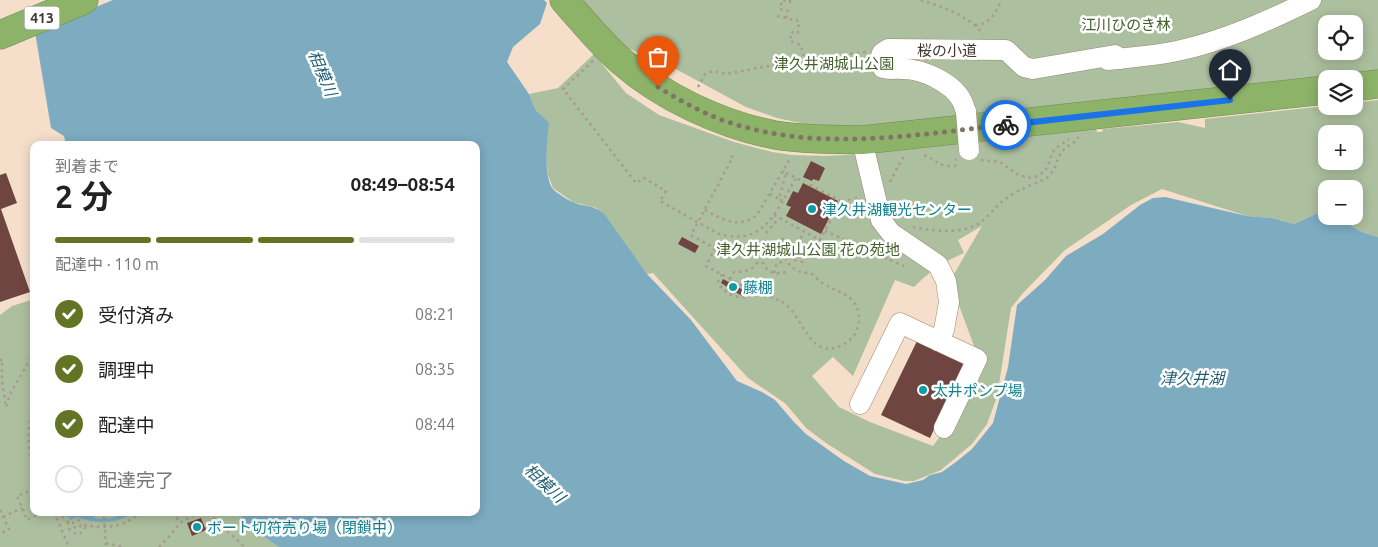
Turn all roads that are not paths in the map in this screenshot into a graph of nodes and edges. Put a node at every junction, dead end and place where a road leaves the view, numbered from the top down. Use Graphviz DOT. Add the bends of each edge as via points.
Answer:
graph roads {
  1 [pos="84,0"];
  2 [pos="564,0"];
  3 [pos="1310,0"];
  4 [pos="0,35"];
  5 [pos="1378,84"];
  6 [pos="1363,86"];
  7 [pos="1318,91"];
  8 [pos="862,140"];
  9 [pos="965,158"];
  10 [pos="938,341"];
  11 [pos="860,404"];
  12 [pos="944,428"];
  1 -- 4 [label="highway, 413"];
  2 -- 8 [label="highway" via="622,62 688,106 740,126 775,135"];
  3 -- 9 [label="street, 桜の小道, bridge" via="1215,41 1139,58 1033,67 1006,50 888,49 880,59 884,68 921,72 939,80 962,100 966,112"];
  5 -- 6 [label="highway"];
  7 -- 8 [label="highway"];
  8 -- 10 [label="street" via="881,191 881,220 885,228 938,265 946,281 949,302 944,330"];
  10 -- 11 [label="street" via="900,322"];
  10 -- 12 [label="street" via="977,359"];
}
